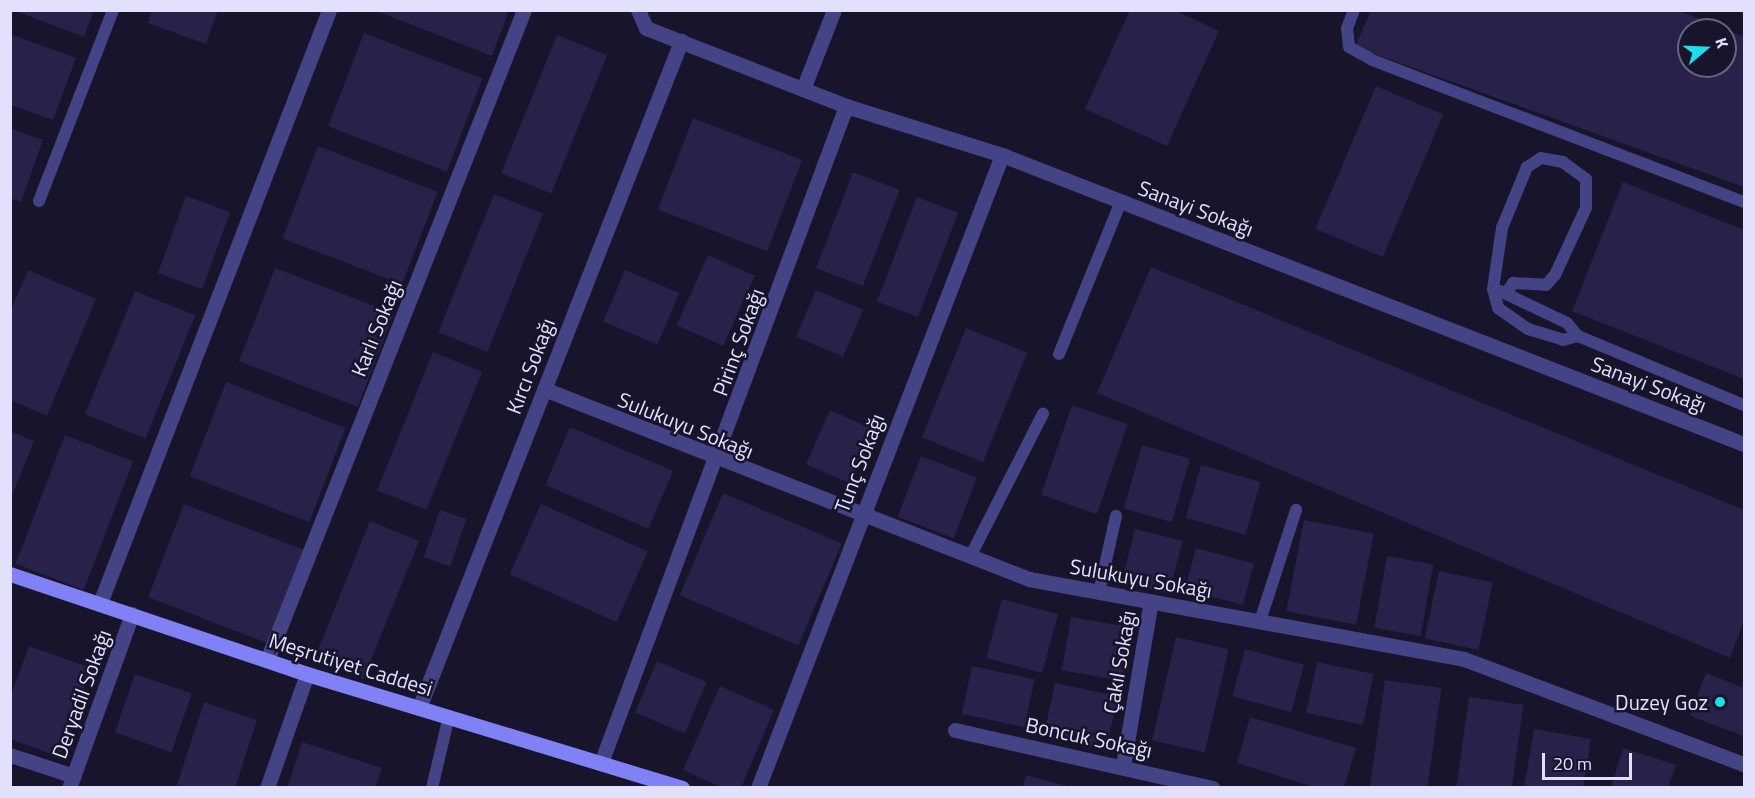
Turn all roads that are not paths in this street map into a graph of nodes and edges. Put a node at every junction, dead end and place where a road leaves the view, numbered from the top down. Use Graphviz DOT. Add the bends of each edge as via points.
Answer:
graph roads {
  1 [pos="113,10"];
  2 [pos="329,10"];
  3 [pos="524,10"];
  4 [pos="638,10"];
  5 [pos="834,10"];
  6 [pos="1354,10"];
  7 [pos="681,41"];
  8 [pos="803,89"];
  9 [pos="846,106"];
  10 [pos="1002,155"];
  11 [pos="39,201"];
  12 [pos="1121,201"];
  13 [pos="1744,202"];
  14 [pos="1493,289"];
  15 [pos="1507,292"];
  16 [pos="1578,336"];
  17 [pos="1059,354"];
  18 [pos="544,389"];
  19 [pos="1744,405"];
  20 [pos="1043,414"];
  21 [pos="1744,444"];
  22 [pos="717,460"];
  23 [pos="1296,510"];
  24 [pos="1116,516"];
  25 [pos="861,517"];
  26 [pos="970,557"];
  27 [pos="10,574"];
  28 [pos="1099,592"];
  29 [pos="1151,601"];
  30 [pos="99,603"];
  31 [pos="132,614"];
  32 [pos="1260,621"];
  33 [pos="267,660"];
  34 [pos="307,674"];
  35 [pos="419,708"];
  36 [pos="449,716"];
  37 [pos="955,730"];
  38 [pos="10,755"];
  39 [pos="602,760"];
  40 [pos="1744,764"];
  41 [pos="1123,766"];
  42 [pos="72,782"];
  43 [pos="267,788"];
  44 [pos="432,788"];
  45 [pos="682,788"];
  46 [pos="758,788"];
  47 [pos="1213,788"];
  1 -- 11 [label="lane"];
  2 -- 30 [label="street"];
  3 -- 33 [label="street, Karlı Sokağı"];
  4 -- 7 [label="street, Sanayi Sokağı" via="646,28"];
  5 -- 8 [label="street"];
  6 -- 13 [label="lane" via="1347,28 1349,47 1372,60"];
  7 -- 8 [label="street, Sanayi Sokağı"];
  7 -- 18 [label="street, Kırcı Sokağı"];
  8 -- 9 [label="street, Sanayi Sokağı"];
  9 -- 10 [label="street, Sanayi Sokağı"];
  9 -- 22 [label="street, Pirinç Sokağı"];
  10 -- 12 [label="street, Sanayi Sokağı"];
  10 -- 25 [label="street, Tunç Sokağı"];
  12 -- 17 [label="lane"];
  12 -- 21 [label="street, Sanayi Sokağı"];
  14 -- 15 [label="lane"];
  14 -- 15 [label="lane" via="1502,228 1527,167 1541,158 1563,162 1586,179 1586,208 1555,275 1546,285 1513,283"];
  14 -- 16 [label="lane" via="1498,308 1528,329 1563,340"];
  15 -- 16 [label="lane" via="1567,323"];
  16 -- 19 [label="lane"];
  18 -- 22 [label="street, Sulukuyu Sokağı"];
  18 -- 35 [label="street, Kırcı Sokağı"];
  20 -- 26 [label="lane"];
  22 -- 25 [label="street, Sulukuyu Sokağı"];
  22 -- 39 [label="street, Pirinç Sokağı"];
  23 -- 32 [label="lane"];
  24 -- 28 [label="lane"];
  25 -- 26 [label="street, Sulukuyu Sokağı"];
  25 -- 46 [label="street, Tunç Sokağı"];
  26 -- 28 [label="street, Sulukuyu Sokağı" via="1029,579"];
  27 -- 30 [label="main road, Meşrutiyet Caddesi"];
  28 -- 29 [label="street, Sulukuyu Sokağı"];
  29 -- 32 [label="street, Sulukuyu Sokağı"];
  29 -- 41 [label="street, Çakıl Sokağı"];
  30 -- 31 [label="main road, Meşrutiyet Caddesi"];
  31 -- 33 [label="main road, Meşrutiyet Caddesi"];
  31 -- 42 [label="street, Deryadil Sokağı"];
  32 -- 40 [label="street, Sulukuyu Sokağı" via="1464,659"];
  33 -- 34 [label="main road, Meşrutiyet Caddesi"];
  34 -- 35 [label="main road, Meşrutiyet Caddesi"];
  34 -- 43 [label="street"];
  35 -- 36 [label="main road, Meşrutiyet Caddesi"];
  36 -- 39 [label="main road, Meşrutiyet Caddesi"];
  36 -- 44 [label="lane"];
  37 -- 41 [label="street, Boncuk Sokağı"];
  38 -- 42 [label="street"];
  39 -- 45 [label="main road, Meşrutiyet Caddesi"];
  41 -- 47 [label="street, Boncuk Sokağı"];
}
